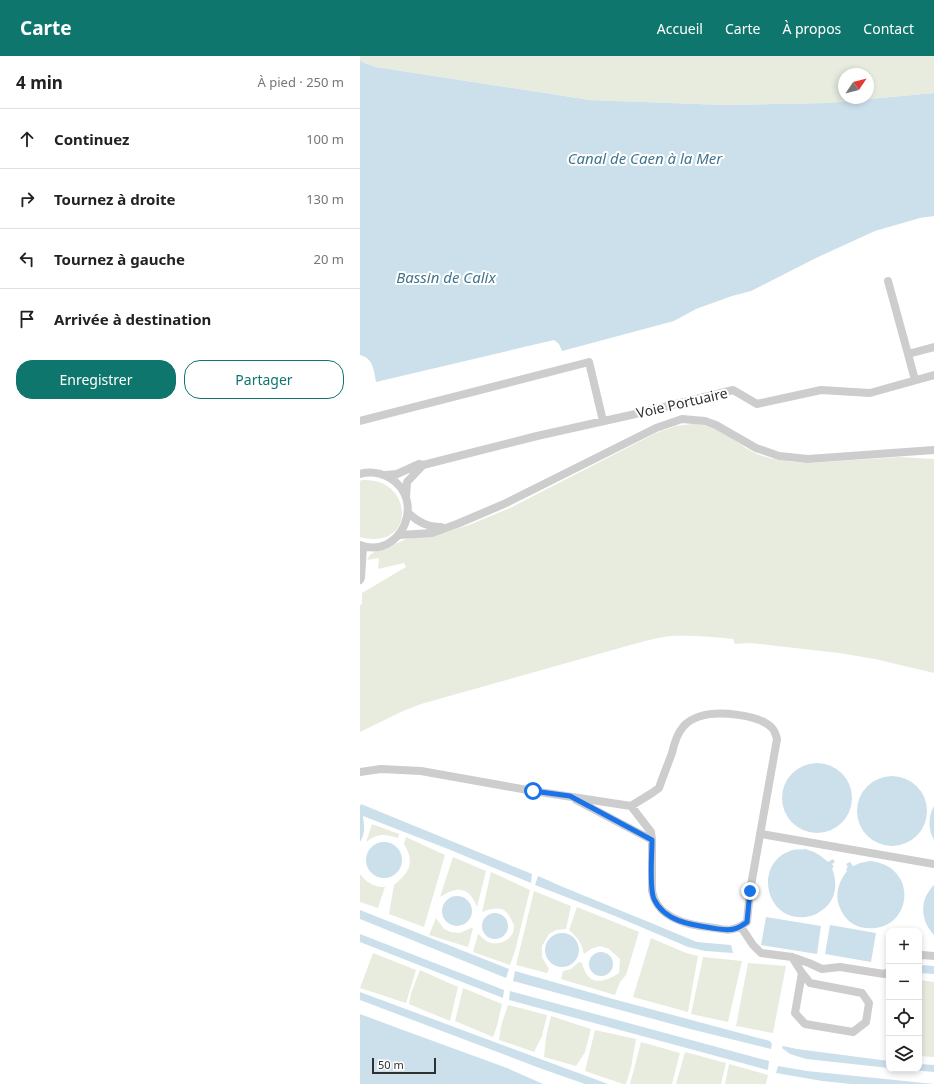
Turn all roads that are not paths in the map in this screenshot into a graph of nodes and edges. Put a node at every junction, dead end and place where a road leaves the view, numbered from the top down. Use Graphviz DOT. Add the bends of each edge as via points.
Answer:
graph roads {
  1 [pos="888,281"];
  2 [pos="934,347"];
  3 [pos="908,354"];
  4 [pos="934,375"];
  5 [pos="915,380"];
  6 [pos="360,421"];
  7 [pos="602,422"];
  8 [pos="934,450"];
  9 [pos="425,464"];
  10 [pos="360,474"];
  11 [pos="385,475"];
  12 [pos="406,498"];
  13 [pos="408,513"];
  14 [pos="450,526"];
  15 [pos="399,535"];
  16 [pos="362,546"];
  17 [pos="361,559"];
  18 [pos="360,580"];
  19 [pos="360,772"];
  20 [pos="570,796"];
  21 [pos="631,806"];
  22 [pos="761,834"];
  23 [pos="652,840"];
  24 [pos="934,864"];
  25 [pos="741,926"];
  26 [pos="922,955"];
  27 [pos="934,956"];
  28 [pos="792,957"];
  29 [pos="802,973"];
  30 [pos="886,973"];
  1 -- 3 [label="street"];
  2 -- 3 [label="street"];
  3 -- 5 [label="street"];
  4 -- 5 [label="street, Voie Portuaire"];
  5 -- 7 [label="street, Voie Portuaire" via="870,393 821,390 757,404 733,390"];
  6 -- 7 [label="street" via="589,362"];
  7 -- 9 [label="street, Voie Portuaire"];
  8 -- 14 [label="street" via="808,459 779,456 756,448 716,425 705,421 682,419 656,428 504,504"];
  9 -- 11 [label="street, Voie Portuaire" via="419,464 397,474"];
  9 -- 12 [label="street" via="407,482"];
  10 -- 11 [label="street" via="370,472"];
  11 -- 12 [label="street" via="401,488"];
  12 -- 13 [label="street"];
  13 -- 14 [label="street" via="433,528"];
  13 -- 15 [label="street"];
  14 -- 15 [label="street" via="432,533"];
  15 -- 16 [label="street" via="381,546"];
  16 -- 17 [label="street"];
  17 -- 18 [label="street"];
  19 -- 20 [label="street" via="381,769 421,771"];
  20 -- 21 [label="street"];
  20 -- 23 [label="street"];
  21 -- 22 [label="street" via="659,788 676,739 682,728 691,720 711,714 742,715 771,727 777,739"];
  21 -- 23 [label="street" via="651,832"];
  22 -- 24 [label="street"];
  22 -- 25 [label="street" via="747,922"];
  23 -- 25 [label="street" via="652,891 654,899 666,914 688,924 726,930"];
  25 -- 28 [label="street" via="761,953"];
  26 -- 27 [label="street"];
  28 -- 29 [label="street"];
  28 -- 30 [label="street" via="822,969 840,967"];
  29 -- 29 [label="street" via="795,1013 805,1024 853,1032 866,1022 869,1003 862,993 810,983"];
}
